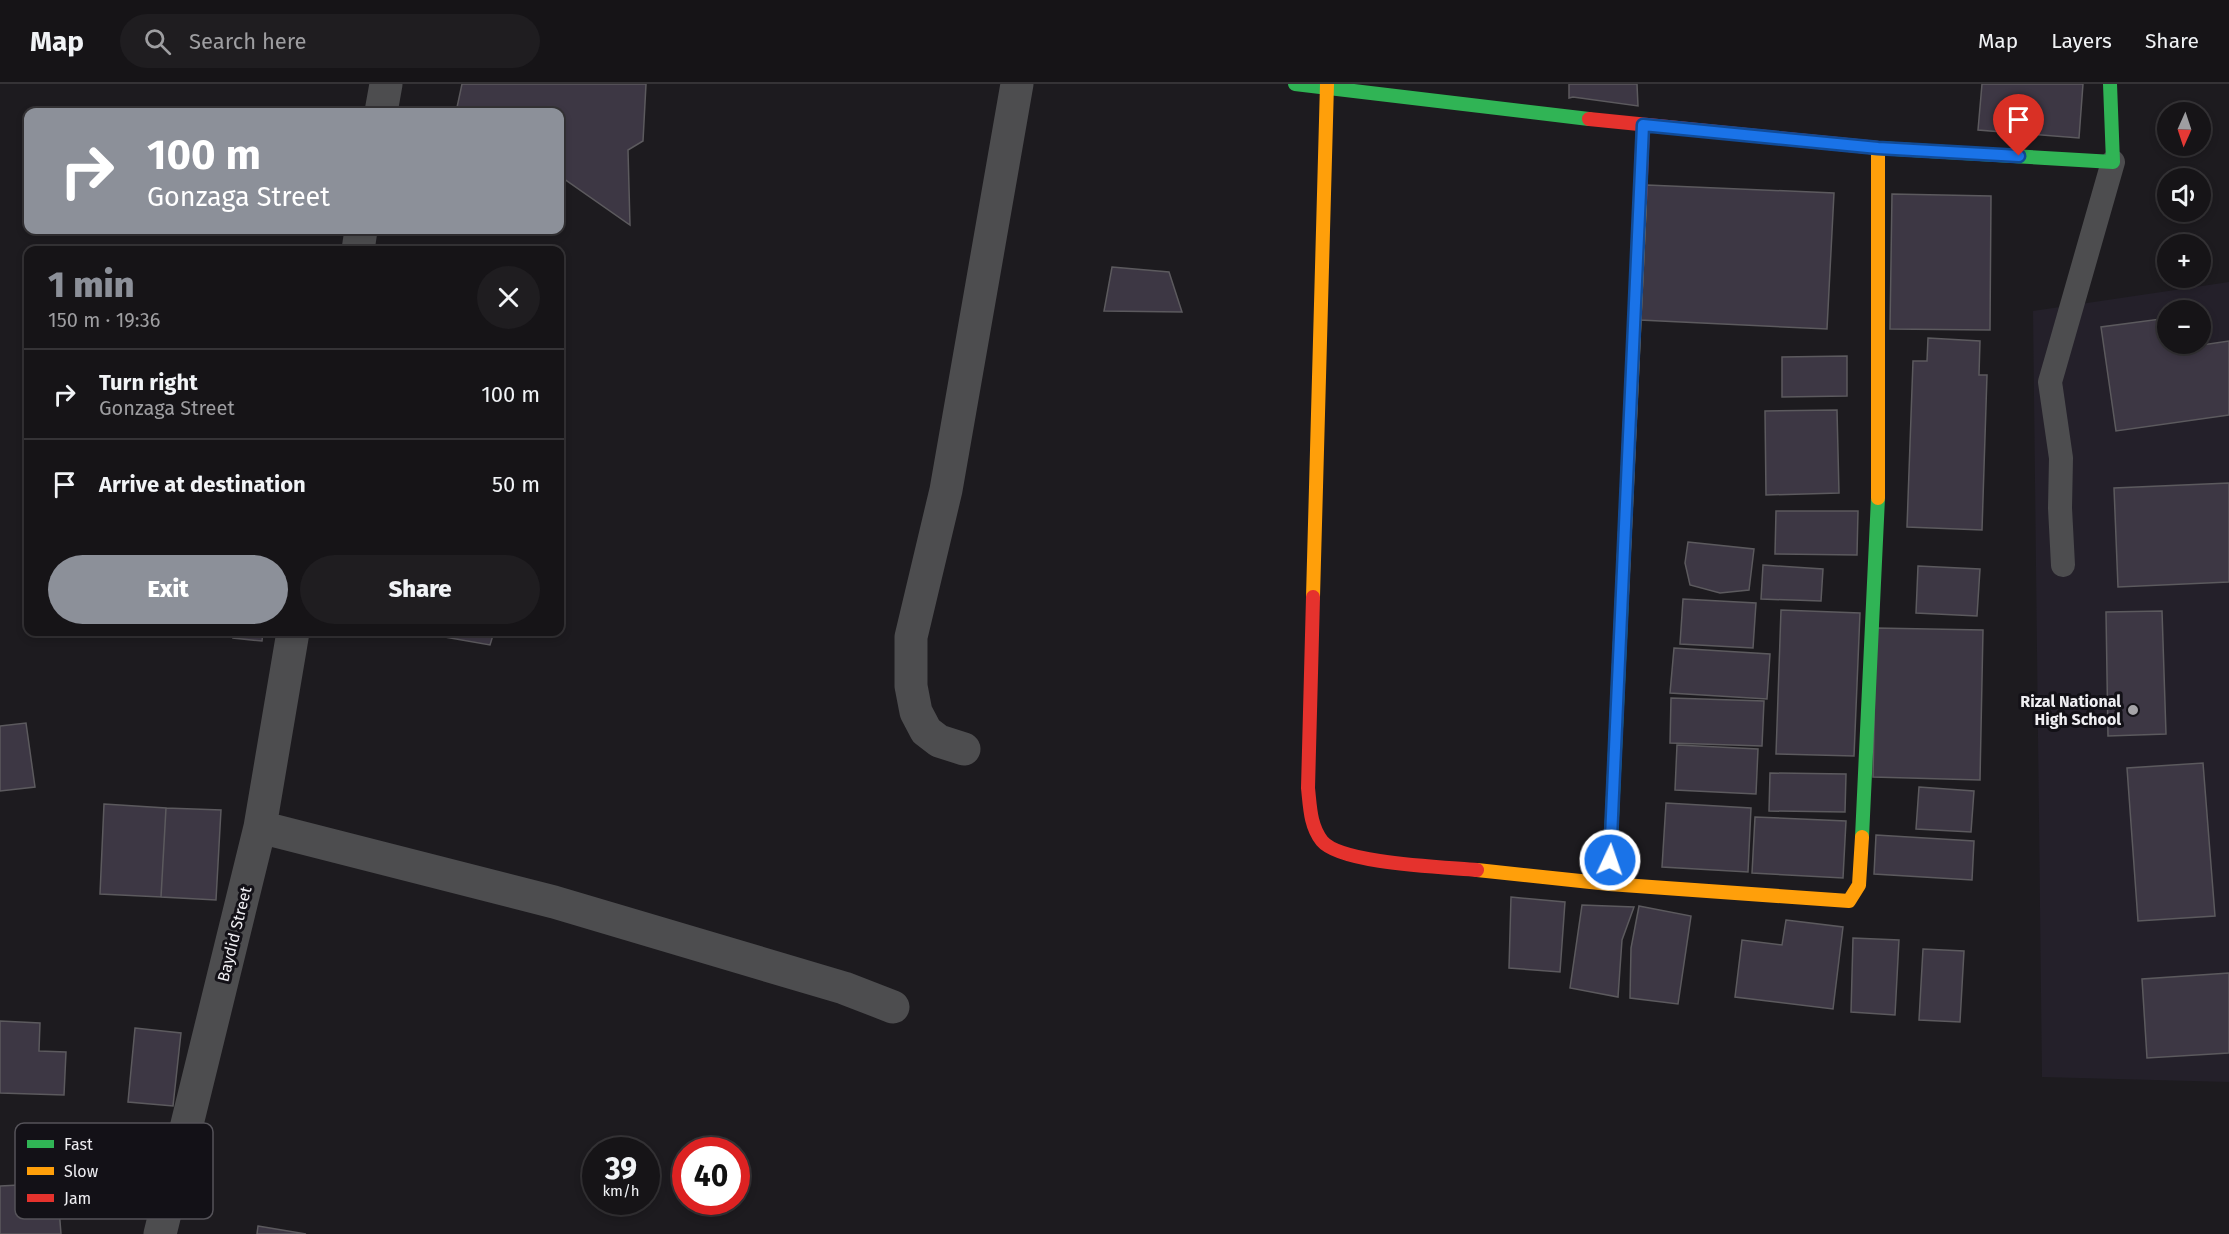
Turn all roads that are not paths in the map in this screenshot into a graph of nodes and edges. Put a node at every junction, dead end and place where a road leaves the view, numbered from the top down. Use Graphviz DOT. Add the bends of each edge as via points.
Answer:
graph roads {
  1 [pos="386,84"];
  2 [pos="1017,84"];
  3 [pos="1295,84"];
  4 [pos="2110,84"];
  5 [pos="1327,86"];
  6 [pos="382,108"];
  7 [pos="1643,125"];
  8 [pos="1878,148"];
  9 [pos="2113,162"];
  10 [pos="2063,565"];
  11 [pos="292,636"];
  12 [pos="964,749"];
  13 [pos="260,827"];
  14 [pos="1609,884"];
  15 [pos="893,1007"];
  16 [pos="187,1123"];
  17 [pos="164,1219"];
  18 [pos="160,1234"];
  1 -- 6 [label="street"];
  2 -- 12 [label="street" via="946,490 911,637 911,686 916,712 926,731 939,741"];
  3 -- 5 [label="street"];
  4 -- 9 [label="street"];
  5 -- 7 [label="street"];
  5 -- 14 [label="street" via="1308,788 1314,829 1329,849 1346,856"];
  7 -- 8 [label="street"];
  7 -- 14 [label="street"];
  8 -- 9 [label="street"];
  8 -- 14 [label="street" via="1878,530 1859,885 1849,901"];
  9 -- 10 [label="lane" via="2050,382 2061,458"];
  11 -- 13 [label="street, Baydid Street"];
  13 -- 15 [label="street" via="554,902 844,988"];
  13 -- 16 [label="street, Baydid Street"];
  17 -- 18 [label="street, Baydid Street"];
}
